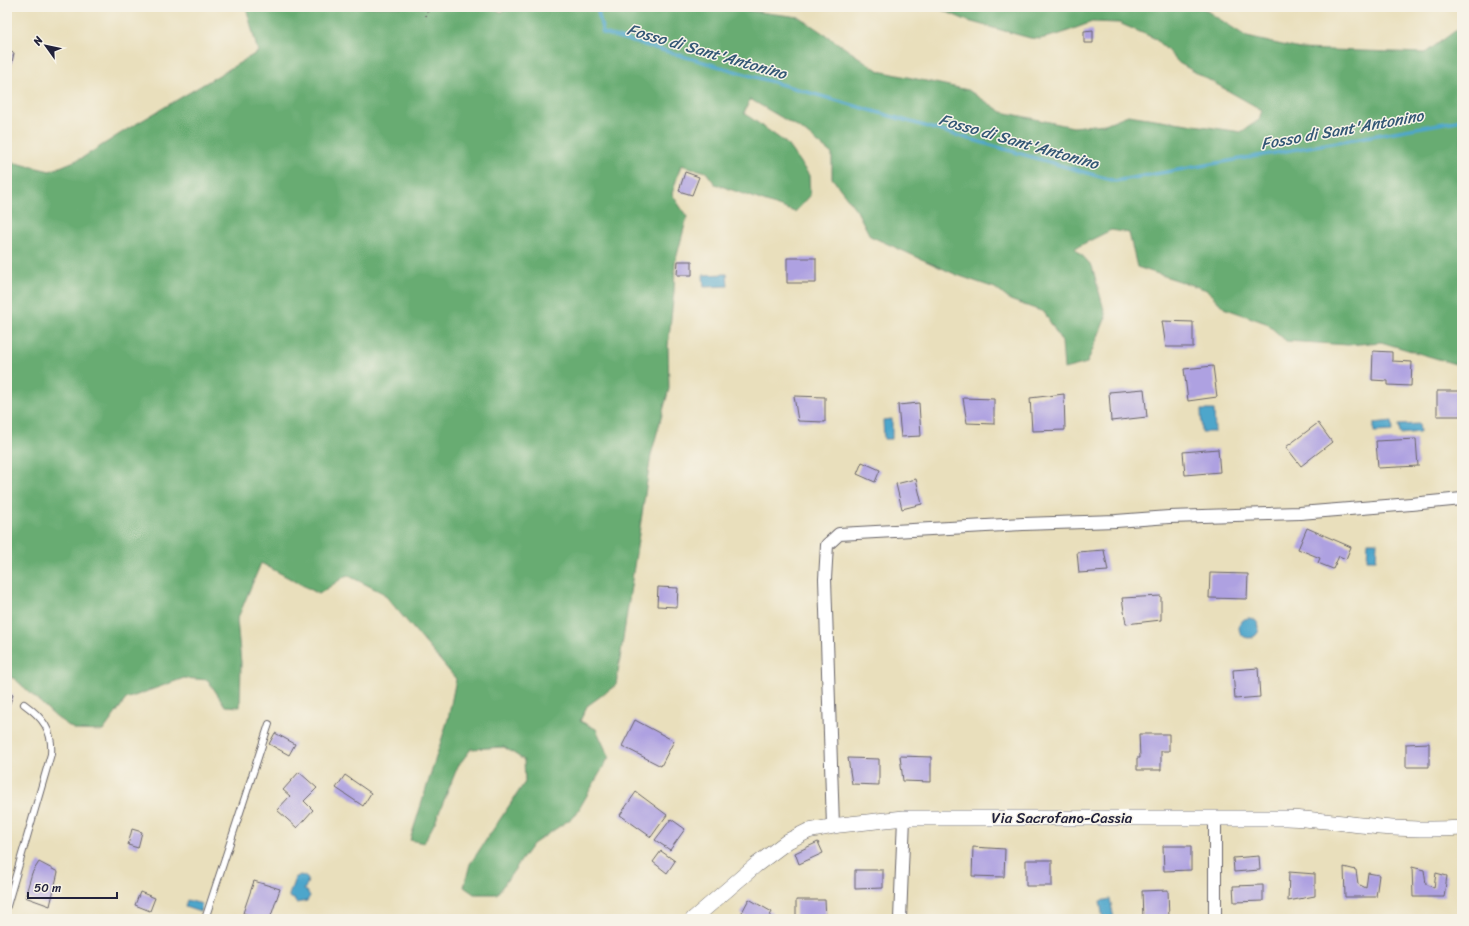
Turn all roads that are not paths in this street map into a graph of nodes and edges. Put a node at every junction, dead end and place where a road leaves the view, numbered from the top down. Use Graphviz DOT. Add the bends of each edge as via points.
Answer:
graph roads {
  1 [pos="1462,498"];
  2 [pos="24,704"];
  3 [pos="269,724"];
  4 [pos="904,818"];
  5 [pos="1215,818"];
  6 [pos="832,826"];
  7 [pos="1462,828"];
  8 [pos="7,906"];
  9 [pos="205,919"];
  10 [pos="693,919"];
  11 [pos="900,919"];
  12 [pos="1215,919"];
  1 -- 6 [label="street" via="1300,513 840,534 827,545 825,579"];
  2 -- 8 [label="lane" via="42,719 50,736 51,748"];
  3 -- 9 [label="lane"];
  4 -- 5 [label="street, Via Sacrofano-Cassia"];
  4 -- 6 [label="street, Via Sacrofano-Cassia"];
  4 -- 11 [label="street"];
  5 -- 7 [label="street, Via Sacrofano-Cassia" via="1305,818 1401,829"];
  5 -- 12 [label="street"];
  6 -- 10 [label="street, Via Sacrofano-Cassia" via="794,837 756,865"];
}
